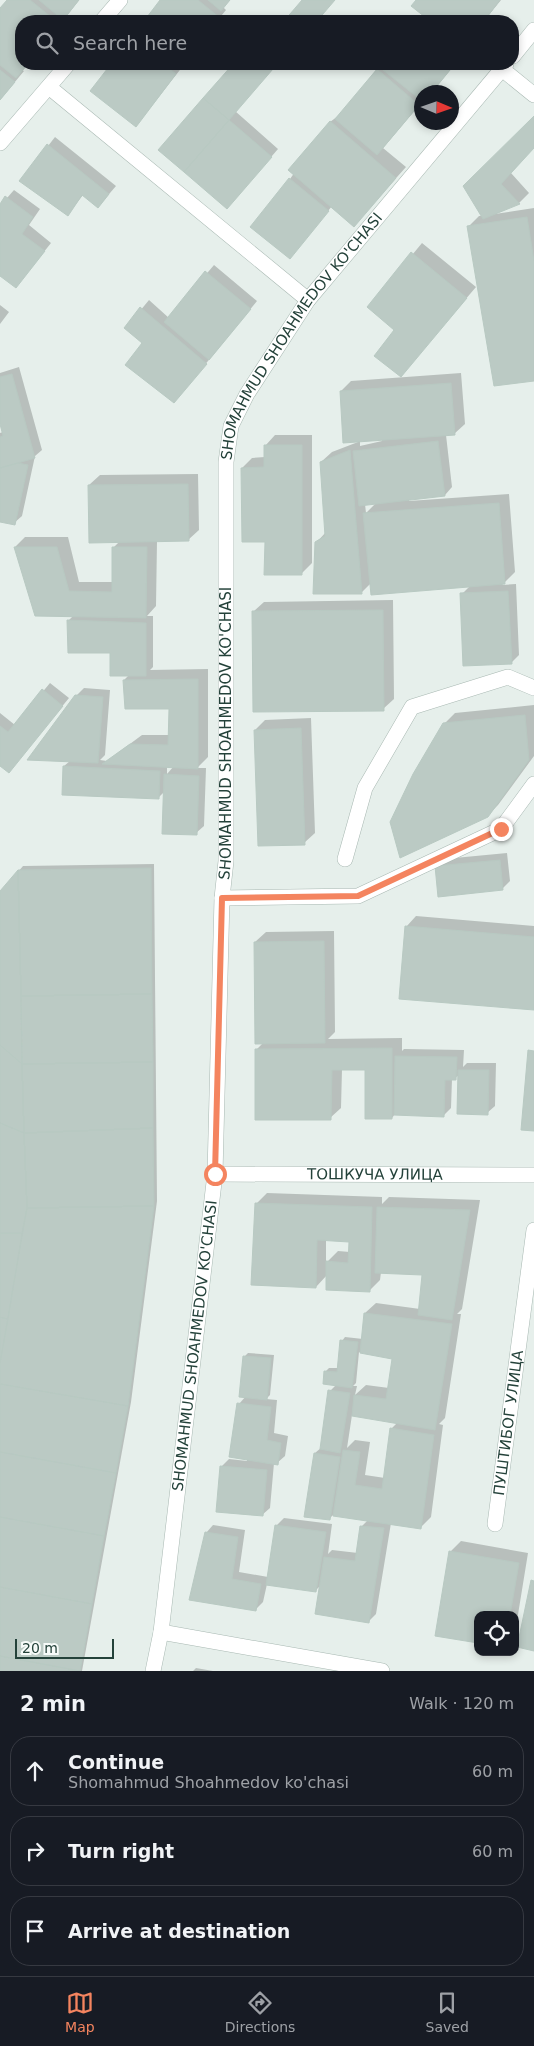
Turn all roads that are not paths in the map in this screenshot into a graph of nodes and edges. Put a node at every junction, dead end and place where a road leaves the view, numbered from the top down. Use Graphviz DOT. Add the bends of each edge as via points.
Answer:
graph roads {
  1 [pos="120,0"];
  2 [pos="107,15"];
  3 [pos="534,30"];
  4 [pos="519,49"];
  5 [pos="63,70"];
  6 [pos="501,70"];
  7 [pos="507,70"];
  8 [pos="50,86"];
  9 [pos="534,95"];
  10 [pos="0,144"];
  11 [pos="308,300"];
  12 [pos="534,688"];
  13 [pos="534,784"];
  14 [pos="345,859"];
  15 [pos="222,898"];
  16 [pos="215,1174"];
  17 [pos="534,1175"];
  18 [pos="534,1230"];
  19 [pos="495,1524"];
  20 [pos="161,1632"];
  21 [pos="152,1671"];
  22 [pos="382,1671"];
  1 -- 2 [label="street"];
  3 -- 4 [label="street"];
  5 -- 8 [label="street"];
  6 -- 11 [label="street, SHOMAHMUD SHOAHMEDOV KO'CHASI"];
  7 -- 9 [label="street"];
  8 -- 10 [label="street"];
  8 -- 11 [label="street"];
  11 -- 15 [label="street, SHOMAHMUD SHOAHMEDOV KO'CHASI" via="247,394 231,426 226,462 226,861"];
  12 -- 14 [label="street" via="508,677 412,707 365,788"];
  13 -- 15 [label="street" via="501,829 358,896"];
  15 -- 16 [label="street, SHOMAHMUD SHOAHMEDOV KO'CHASI"];
  16 -- 17 [label="street, ТОШКУЧА УЛИЦА"];
  16 -- 20 [label="street, SHOMAHMUD SHOAHMEDOV KO'CHASI"];
  18 -- 19 [label="street, ПУШТИБОГ УЛИЦА"];
  20 -- 21 [label="street, SHOMAHMUD SHOAHMEDOV KO'CHASI"];
  20 -- 22 [label="street"];
}
